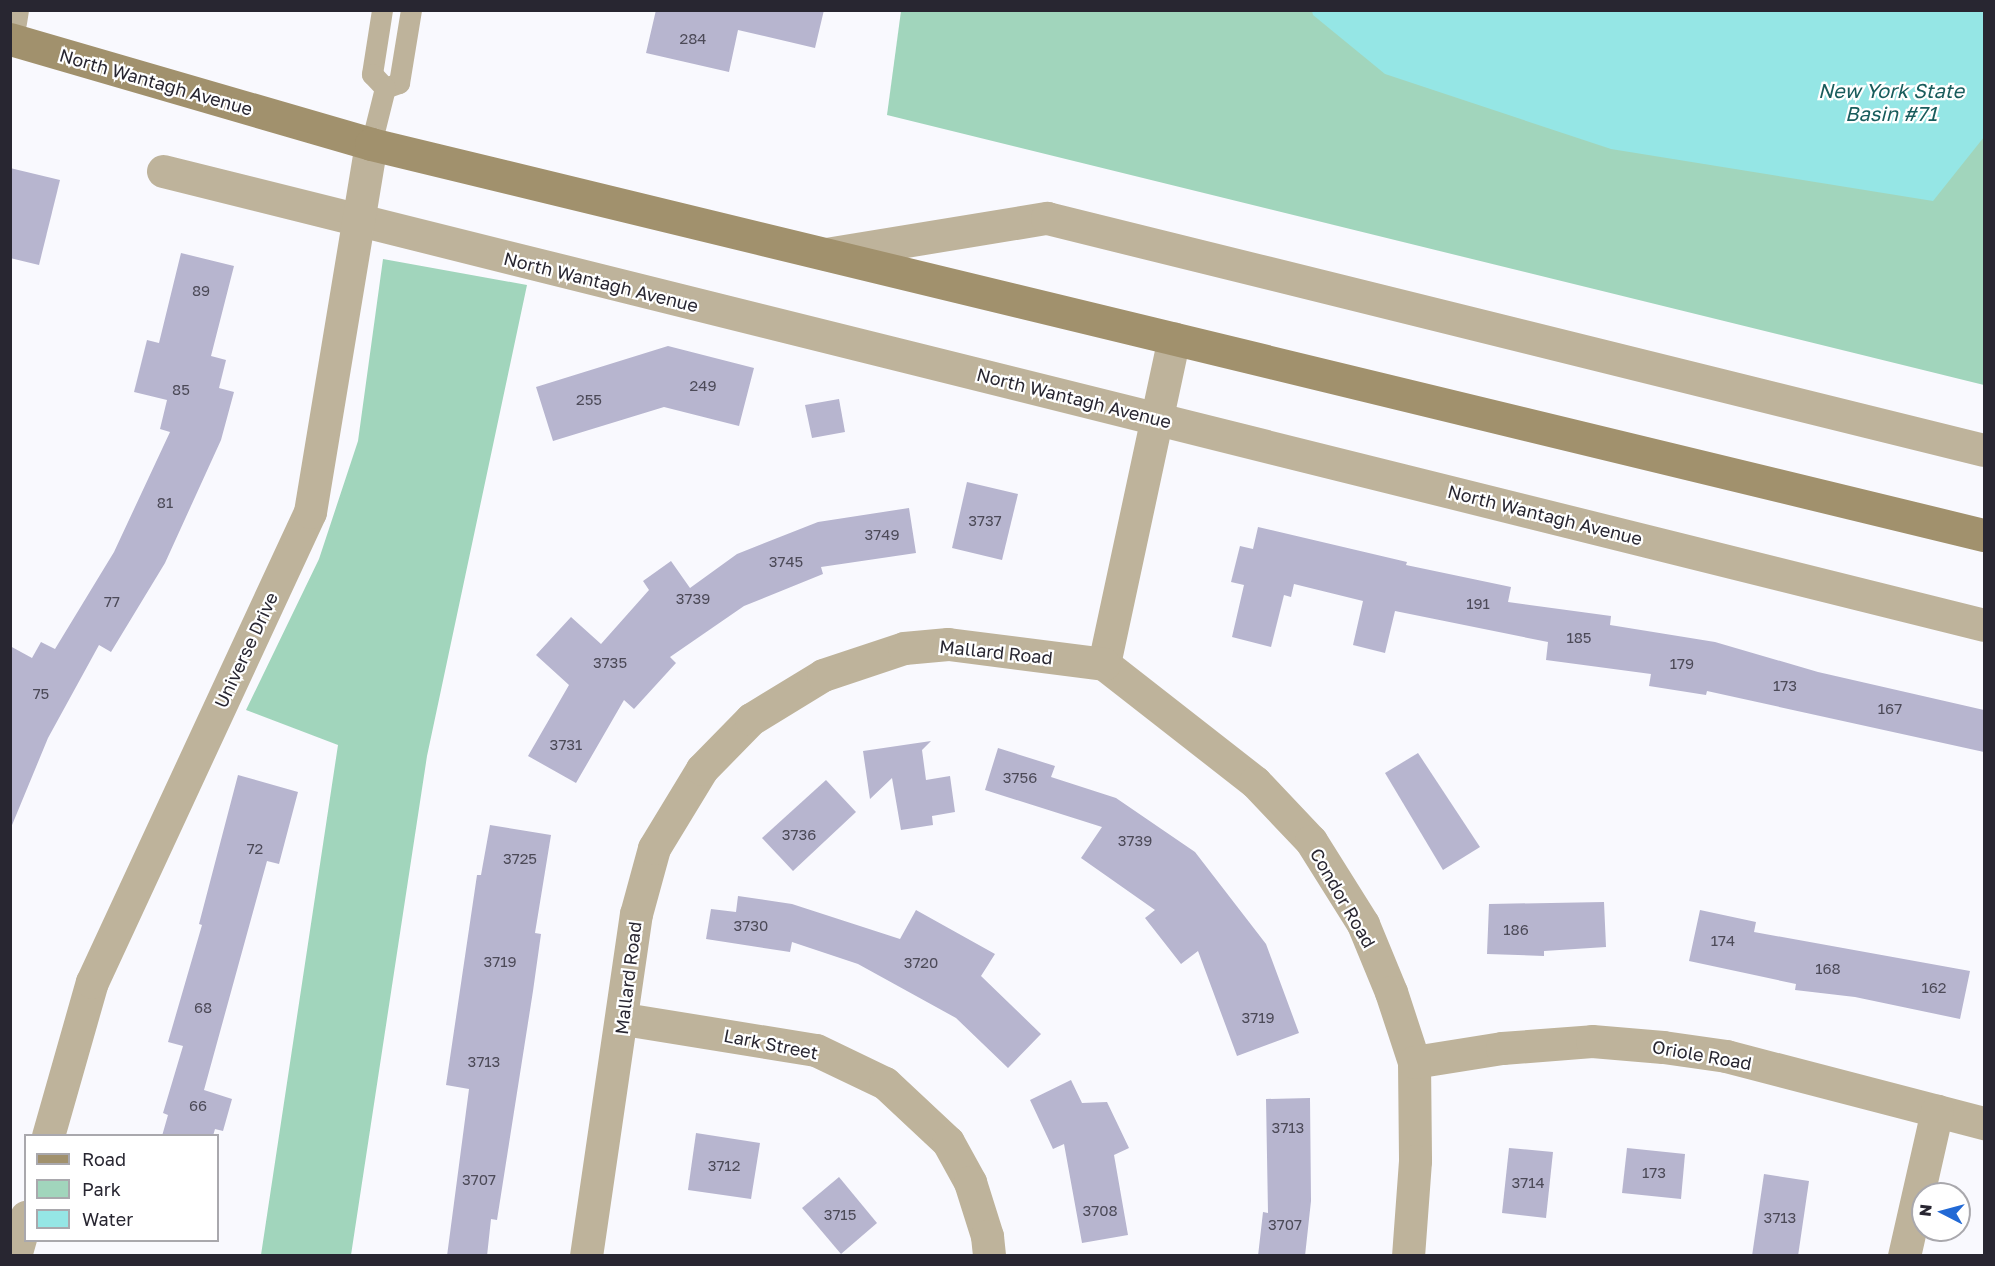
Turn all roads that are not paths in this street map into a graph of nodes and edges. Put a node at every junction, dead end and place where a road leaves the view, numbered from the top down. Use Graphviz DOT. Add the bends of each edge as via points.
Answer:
graph roads {
  1 [pos="12,10"];
  2 [pos="382,10"];
  3 [pos="411,10"];
  4 [pos="10,22"];
  5 [pos="10,39"];
  6 [pos="385,88"];
  7 [pos="372,144"];
  8 [pos="162,171"];
  9 [pos="359,223"];
  10 [pos="826,254"];
  11 [pos="1174,338"];
  12 [pos="1157,418"];
  13 [pos="1984,450"];
  14 [pos="1984,535"];
  15 [pos="1984,625"];
  16 [pos="1104,664"];
  17 [pos="624,1019"];
  18 [pos="1414,1062"];
  19 [pos="1936,1111"];
  20 [pos="1984,1123"];
  21 [pos="49,1134"];
  22 [pos="24,1224"];
  23 [pos="15,1256"];
  24 [pos="586,1256"];
  25 [pos="989,1256"];
  26 [pos="1408,1256"];
  27 [pos="1904,1256"];
  1 -- 4 [label="street"];
  2 -- 6 [label="lane" via="372,74"];
  3 -- 6 [label="lane" via="399,83"];
  5 -- 7 [label="main road, North Wantagh Avenue"];
  6 -- 7 [label="lane"];
  7 -- 9 [label="street, Universe Drive"];
  7 -- 10 [label="main road, North Wantagh Avenue"];
  8 -- 9 [label="street, North Wantagh Avenue"];
  9 -- 12 [label="street, North Wantagh Avenue"];
  9 -- 21 [label="street, Universe Drive" via="310,512 92,982"];
  10 -- 11 [label="main road, North Wantagh Avenue"];
  10 -- 13 [label="street, North Wantagh Avenue" via="1047,218"];
  11 -- 12 [label="street"];
  11 -- 14 [label="main road, North Wantagh Avenue"];
  12 -- 15 [label="street, North Wantagh Avenue"];
  12 -- 16 [label="street"];
  16 -- 17 [label="street, Mallard Road" via="948,644 904,648 823,675 752,719 702,769 654,848 636,914"];
  16 -- 18 [label="street, Condor Road" via="1255,782 1311,841 1363,924"];
  17 -- 24 [label="street, Mallard Road"];
  17 -- 25 [label="street, Lark Street" via="816,1050 885,1083 948,1142 970,1182"];
  18 -- 19 [label="street, Oriole Road" via="1502,1048 1592,1041 1663,1047 1726,1056"];
  18 -- 26 [label="street, Condor Road" via="1415,1161"];
  19 -- 20 [label="street, Oriole Road"];
  19 -- 27 [label="street"];
  22 -- 23 [label="street"];
}
